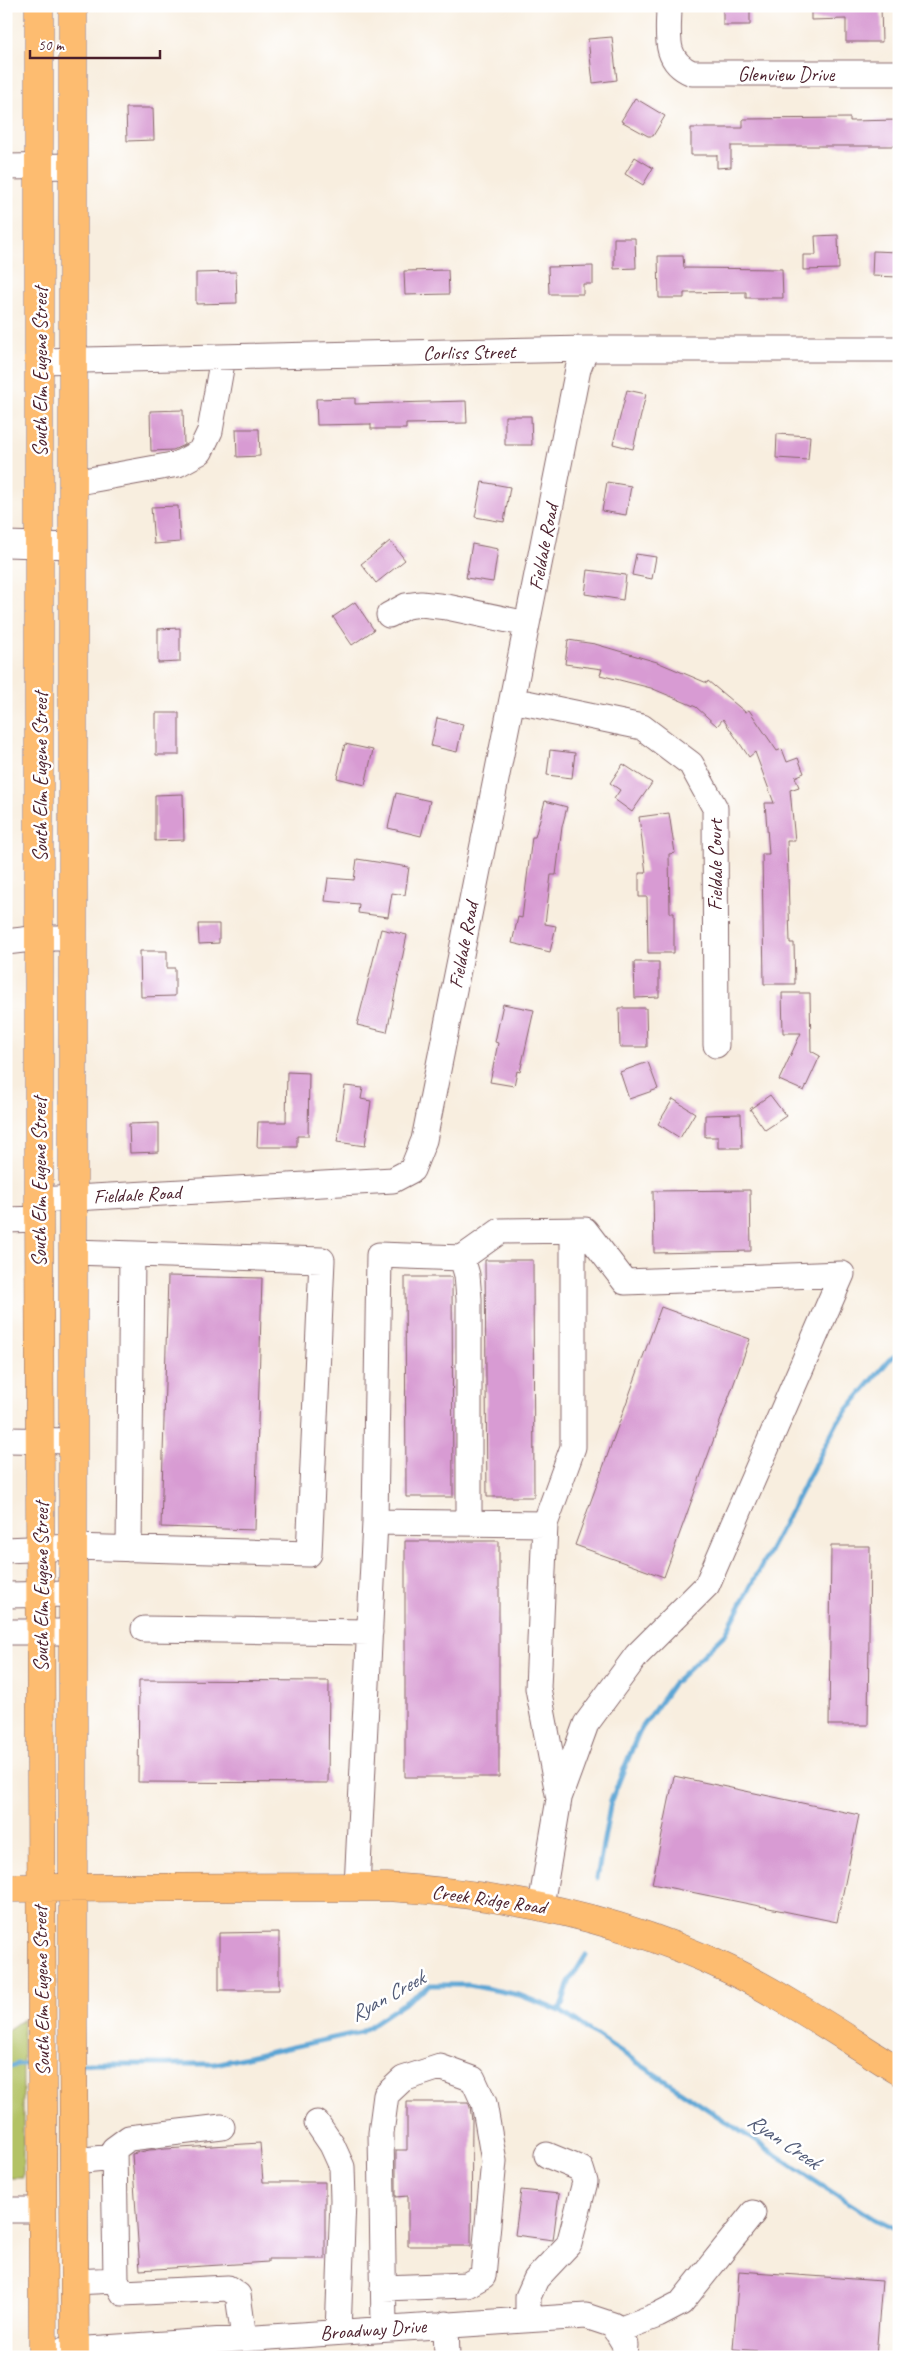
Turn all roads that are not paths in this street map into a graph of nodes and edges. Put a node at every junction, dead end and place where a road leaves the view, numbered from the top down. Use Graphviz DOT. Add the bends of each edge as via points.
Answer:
graph roads {
  1 [pos="39,6"];
  2 [pos="73,6"];
  3 [pos="670,6"];
  4 [pos="899,73"];
  5 [pos="73,166"];
  6 [pos="6,167"];
  7 [pos="40,167"];
  8 [pos="586,349"];
  9 [pos="899,349"];
  10 [pos="223,357"];
  11 [pos="73,360"];
  12 [pos="40,361"];
  13 [pos="73,483"];
  14 [pos="6,544"];
  15 [pos="40,546"];
  16 [pos="73,546"];
  17 [pos="389,615"];
  18 [pos="527,624"];
  19 [pos="512,700"];
  20 [pos="40,938"];
  21 [pos="73,938"];
  22 [pos="6,942"];
  23 [pos="716,1045"];
  24 [pos="73,1198"];
  25 [pos="39,1210"];
  26 [pos="6,1220"];
  27 [pos="573,1230"];
  28 [pos="73,1252"];
  29 [pos="132,1254"];
  30 [pos="462,1258"];
  31 [pos="6,1440"];
  32 [pos="41,1440"];
  33 [pos="73,1441"];
  34 [pos="375,1522"];
  35 [pos="469,1524"];
  36 [pos="545,1524"];
  37 [pos="73,1547"];
  38 [pos="41,1548"];
  39 [pos="128,1549"];
  40 [pos="6,1550"];
  41 [pos="42,1594"];
  42 [pos="73,1594"];
  43 [pos="6,1595"];
  44 [pos="144,1629"];
  45 [pos="6,1632"];
  46 [pos="42,1632"];
  47 [pos="73,1632"];
  48 [pos="370,1632"];
  49 [pos="559,1798"];
  50 [pos="357,1887"];
  51 [pos="6,1888"];
  52 [pos="73,1888"];
  53 [pos="40,1889"];
  54 [pos="541,1905"];
  55 [pos="899,2071"];
  56 [pos="317,2123"];
  57 [pos="222,2126"];
  58 [pos="547,2155"];
  59 [pos="114,2157"];
  60 [pos="74,2161"];
  61 [pos="6,2210"];
  62 [pos="42,2210"];
  63 [pos="753,2213"];
  64 [pos="116,2280"];
  65 [pos="74,2282"];
  66 [pos="383,2288"];
  67 [pos="528,2318"];
  68 [pos="446,2324"];
  69 [pos="384,2328"];
  70 [pos="614,2328"];
  71 [pos="338,2332"];
  72 [pos="244,2338"];
  73 [pos="75,2353"];
  74 [pos="43,2354"];
  75 [pos="447,2357"];
  76 [pos="624,2357"];
  1 -- 7 [label="main road, South Elm Eugene Street"];
  2 -- 5 [label="main road, South Elm Eugene Street"];
  3 -- 4 [label="street, Glenview Drive" via="671,56 676,64 692,73"];
  5 -- 7 [label="street"];
  5 -- 11 [label="main road, South Elm Eugene Street"];
  6 -- 7 [label="street"];
  7 -- 12 [label="main road, South Elm Eugene Street"];
  8 -- 9 [label="street, Corliss Street"];
  8 -- 10 [label="street, Corliss Street"];
  8 -- 18 [label="street, Fieldale Road" via="578,369"];
  10 -- 11 [label="street, Corliss Street"];
  10 -- 13 [label="street" via="210,431 200,452 178,464"];
  11 -- 12 [label="street, Corliss Street"];
  11 -- 13 [label="main road, South Elm Eugene Street"];
  12 -- 15 [label="main road, South Elm Eugene Street"];
  13 -- 16 [label="main road, South Elm Eugene Street"];
  14 -- 15 [label="street"];
  15 -- 16 [label="street"];
  15 -- 20 [label="main road, South Elm Eugene Street"];
  16 -- 21 [label="main road, South Elm Eugene Street"];
  17 -- 18 [label="street" via="406,606 421,604"];
  18 -- 19 [label="street, Fieldale Road"];
  19 -- 23 [label="street, Fieldale Court" via="642,727 691,764 715,808"];
  19 -- 24 [label="street, Fieldale Road" via="424,1140 412,1170 393,1180"];
  20 -- 21 [label="street"];
  20 -- 22 [label="street"];
  20 -- 25 [label="main road, South Elm Eugene Street"];
  21 -- 24 [label="main road, South Elm Eugene Street"];
  24 -- 25 [label="street, Fieldale Road"];
  24 -- 28 [label="main road, South Elm Eugene Street"];
  25 -- 26 [label="street, Fieldale Road"];
  25 -- 32 [label="main road, South Elm Eugene Street"];
  27 -- 30 [label="street" via="500,1231"];
  27 -- 36 [label="street" via="572,1446"];
  27 -- 49 [label="street" via="585,1230 625,1282 842,1274 707,1585 637,1655 586,1724"];
  28 -- 29 [label="street"];
  28 -- 33 [label="main road, South Elm Eugene Street"];
  29 -- 39 [label="street"];
  29 -- 39 [label="street" via="322,1260 309,1554"];
  30 -- 34 [label="street" via="379,1255"];
  30 -- 35 [label="street" via="468,1275 469,1299"];
  31 -- 32 [label="street"];
  32 -- 33 [label="street"];
  32 -- 38 [label="main road, South Elm Eugene Street"];
  33 -- 37 [label="main road, South Elm Eugene Street"];
  34 -- 35 [label="street"];
  34 -- 48 [label="street"];
  35 -- 36 [label="street"];
  36 -- 49 [label="street" via="538,1688"];
  37 -- 38 [label="street"];
  37 -- 39 [label="street"];
  37 -- 42 [label="main road, South Elm Eugene Street"];
  38 -- 40 [label="street"];
  38 -- 41 [label="main road, South Elm Eugene Street"];
  41 -- 42 [label="street"];
  41 -- 43 [label="street"];
  41 -- 46 [label="main road, South Elm Eugene Street"];
  42 -- 47 [label="main road, South Elm Eugene Street"];
  44 -- 48 [label="street"];
  45 -- 46 [label="street"];
  46 -- 47 [label="street"];
  46 -- 53 [label="main road, South Elm Eugene Street"];
  47 -- 52 [label="main road, South Elm Eugene Street"];
  48 -- 50 [label="street"];
  49 -- 54 [label="street"];
  50 -- 52 [label="main road, Creek Ridge Road"];
  50 -- 54 [label="main road, Creek Ridge Road" via="450,1891"];
  51 -- 53 [label="main road, Creek Ridge Road"];
  52 -- 53 [label="main road, Creek Ridge Road"];
  52 -- 60 [label="main road, South Elm Eugene Street"];
  53 -- 62 [label="main road, South Elm Eugene Street"];
  54 -- 55 [label="main road, Creek Ridge Road" via="641,1933 732,1971"];
  56 -- 71 [label="street" via="342,2167"];
  57 -- 59 [label="street" via="130,2138 114,2149"];
  58 -- 67 [label="street" via="581,2169 585,2182 569,2244 536,2279 528,2297"];
  59 -- 60 [label="street"];
  59 -- 64 [label="street"];
  60 -- 65 [label="main road, South Elm Eugene Street"];
  61 -- 62 [label="street"];
  62 -- 74 [label="main road, South Elm Eugene Street"];
  63 -- 70 [label="street" via="681,2303 658,2315"];
  64 -- 65 [label="street"];
  64 -- 72 [label="street" via="123,2293 228,2288 238,2295"];
  65 -- 73 [label="main road, South Elm Eugene Street"];
  66 -- 66 [label="street" via="380,2133 386,2095 403,2080 440,2067 473,2079 484,2103 494,2161 483,2276 466,2285"];
  66 -- 69 [label="street"];
  67 -- 68 [label="street, Broadway Drive"];
  67 -- 70 [label="street, Broadway Drive" via="586,2316"];
  68 -- 69 [label="street, Broadway Drive"];
  68 -- 75 [label="street"];
  69 -- 71 [label="street, Broadway Drive"];
  70 -- 76 [label="street" via="625,2345"];
  71 -- 72 [label="street, Broadway Drive"];
  72 -- 73 [label="street, Broadway Drive"];
  73 -- 74 [label="street, Broadway Drive"];
}
